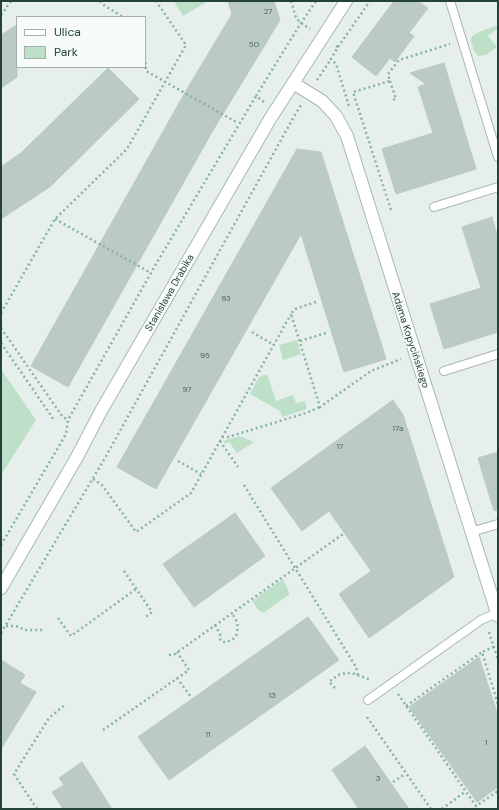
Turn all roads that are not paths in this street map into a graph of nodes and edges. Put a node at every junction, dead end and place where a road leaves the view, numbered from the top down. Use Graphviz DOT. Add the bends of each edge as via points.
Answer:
graph roads {
  1 [pos="346,1"];
  2 [pos="450,1"];
  3 [pos="293,83"];
  4 [pos="498,157"];
  5 [pos="498,187"];
  6 [pos="434,207"];
  7 [pos="498,354"];
  8 [pos="444,371"];
  9 [pos="498,524"];
  10 [pos="471,532"];
  11 [pos="1,588"];
  12 [pos="498,615"];
  13 [pos="368,700"];
  1 -- 3 [label="street, Stanisława Drabika"];
  2 -- 4 [label="lane"];
  3 -- 10 [label="street, Adama Kopycińskiego" via="322,101 336,116 347,136"];
  3 -- 11 [label="street, Stanisława Drabika"];
  5 -- 6 [label="lane"];
  7 -- 8 [label="lane"];
  9 -- 10 [label="lane"];
  10 -- 12 [label="street, Adama Kopycińskiego"];
  12 -- 13 [label="lane" via="481,620"];
}
